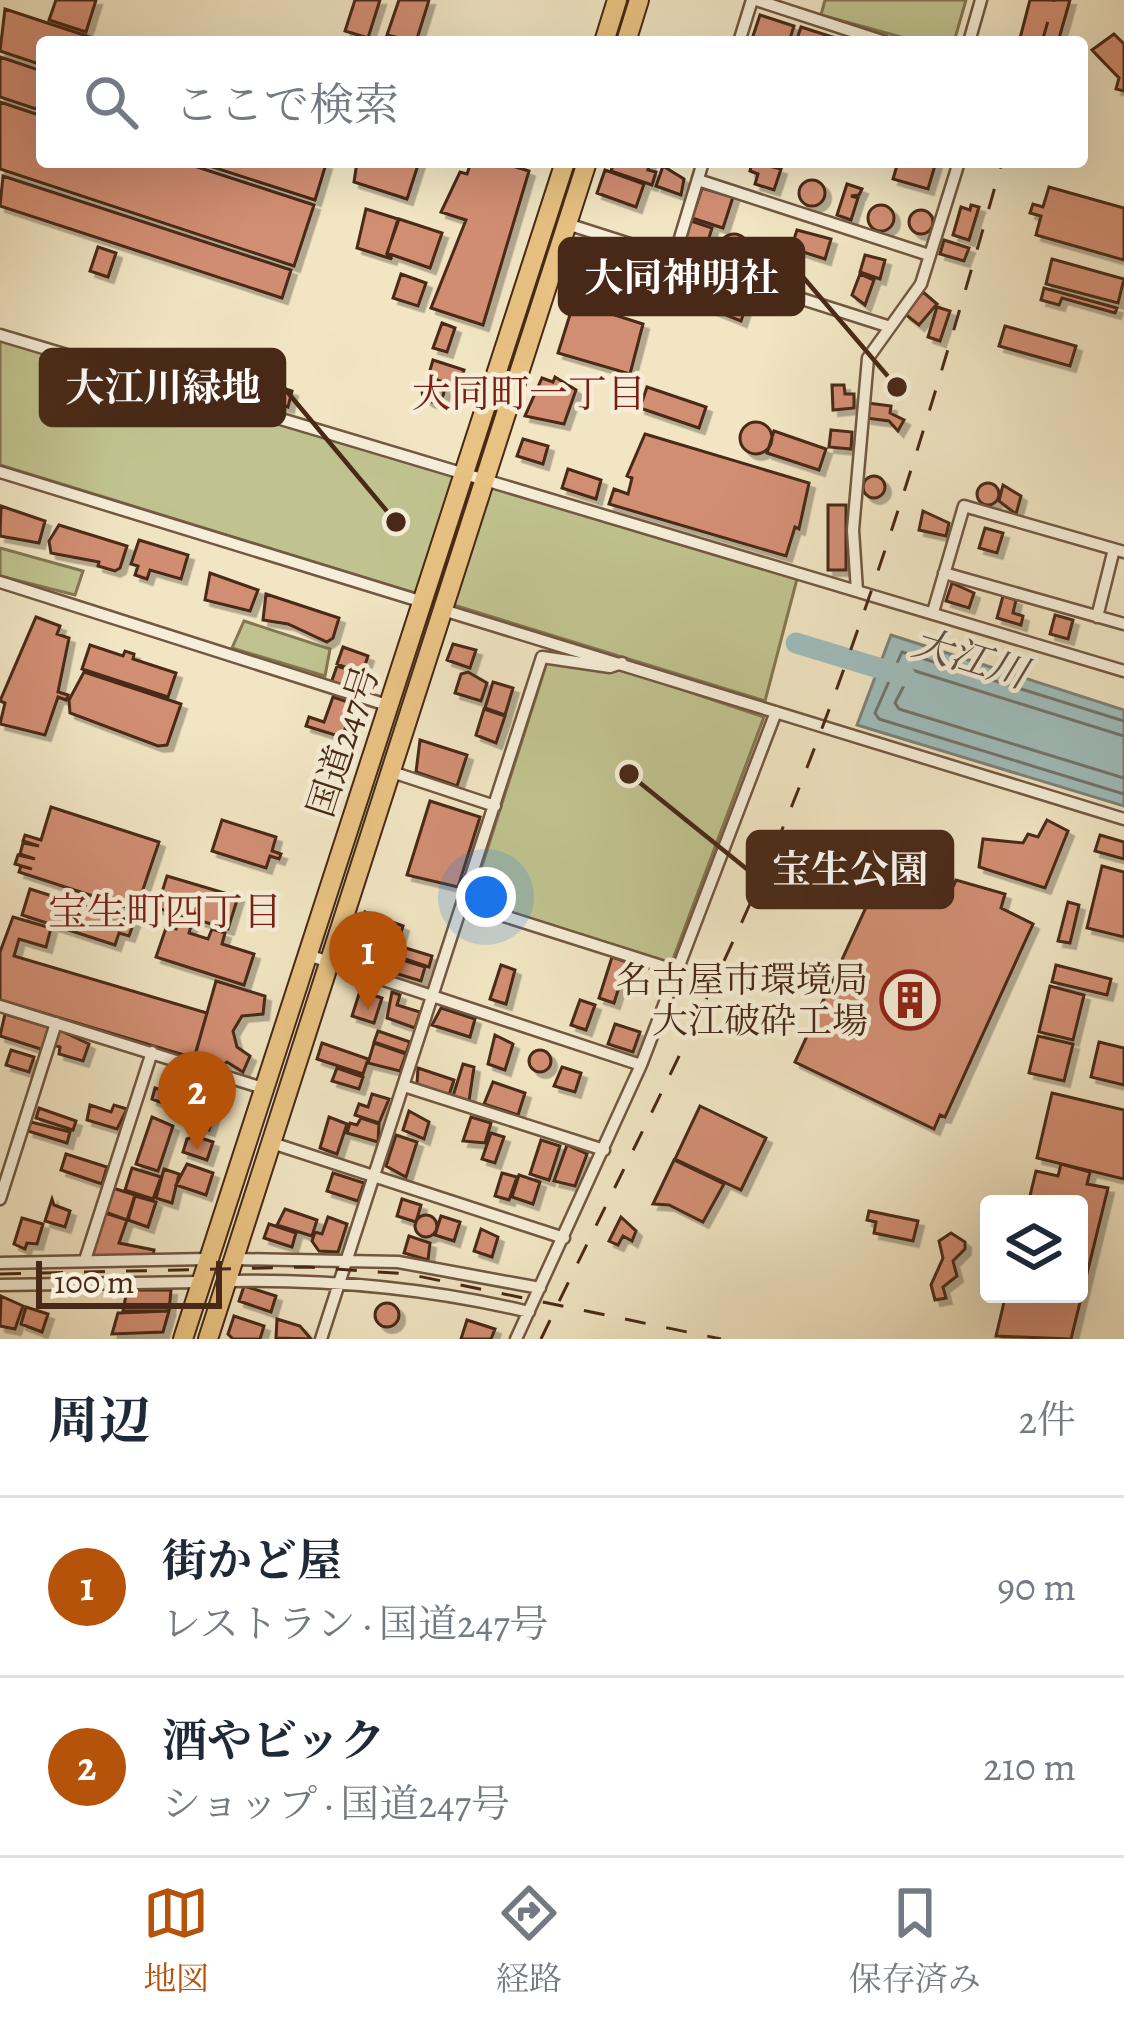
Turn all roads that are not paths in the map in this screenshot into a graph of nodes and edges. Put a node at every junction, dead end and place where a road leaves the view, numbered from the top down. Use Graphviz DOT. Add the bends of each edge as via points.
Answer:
graph roads {
  1 [pos="617,0"];
  2 [pos="639,0"];
  3 [pos="754,0"];
  4 [pos="981,0"];
  5 [pos="606,36"];
  6 [pos="628,36"];
  7 [pos="741,36"];
  8 [pos="865,36"];
  9 [pos="971,36"];
  10 [pos="563,168"];
  11 [pos="585,168"];
  12 [pos="701,168"];
  13 [pos="957,168"];
  14 [pos="698,180"];
  15 [pos="547,219"];
  16 [pos="567,224"];
  17 [pos="929,255"];
  18 [pos="674,258"];
  19 [pos="887,326"];
  20 [pos="0,335"];
  21 [pos="0,472"];
  22 [pos="464,474"];
  23 [pos="485,479"];
  24 [pos="1119,551"];
  25 [pos="944,573"];
  26 [pos="0,582"];
  27 [pos="857,591"];
  28 [pos="423,602"];
  29 [pos="443,610"];
  30 [pos="933,612"];
  31 [pos="1097,617"];
  32 [pos="1124,624"];
  33 [pos="622,663"];
  34 [pos="1124,671"];
  35 [pos="390,706"];
  36 [pos="776,712"];
  37 [pos="392,772"];
  38 [pos="494,806"];
  39 [pos="1124,819"];
  40 [pos="463,903"];
  41 [pos="308,955"];
  42 [pos="330,962"];
  43 [pos="677,971"];
  44 [pos="433,998"];
  45 [pos="0,1006"];
  46 [pos="56,1023"];
  47 [pos="152,1052"];
  48 [pos="641,1065"];
  49 [pos="404,1086"];
  50 [pos="266,1089"];
  51 [pos="272,1143"];
  52 [pos="604,1150"];
  53 [pos="375,1175"];
  54 [pos="0,1199"];
  55 [pos="564,1238"];
  56 [pos="349,1258"];
  57 [pos="207,1259"];
  58 [pos="234,1259"];
  59 [pos="85,1260"];
  60 [pos="0,1263"];
  61 [pos="227,1281"];
  62 [pos="200,1282"];
  63 [pos="340,1282"];
  64 [pos="0,1285"];
  65 [pos="540,1288"];
  66 [pos="529,1312"];
  67 [pos="183,1339"];
  68 [pos="208,1339"];
  69 [pos="321,1339"];
  70 [pos="515,1339"];
  1 -- 5 [label="highway"];
  2 -- 6 [label="highway"];
  3 -- 7 [label="street"];
  3 -- 8 [label="street"];
  4 -- 9 [label="street"];
  10 -- 15 [label="highway, 国道247号"];
  11 -- 16 [label="highway, 国道247号"];
  12 -- 14 [label="street"];
  13 -- 17 [label="street"];
  14 -- 17 [label="street"];
  14 -- 18 [label="street"];
  15 -- 16 [label="street"];
  15 -- 22 [label="highway, 国道247号"];
  16 -- 18 [label="street"];
  16 -- 23 [label="highway, 国道247号"];
  17 -- 19 [label="street" via="921,284"];
  18 -- 19 [label="street"];
  19 -- 27 [label="street" via="868,358 853,530"];
  20 -- 22 [label="street"];
  21 -- 28 [label="street"];
  22 -- 23 [label="street"];
  22 -- 28 [label="highway, 国道247号"];
  23 -- 27 [label="street"];
  23 -- 29 [label="highway, 国道247号"];
  24 -- 25 [label="street" via="964,506"];
  24 -- 31 [label="street"];
  25 -- 30 [label="street"];
  25 -- 31 [label="street"];
  26 -- 35 [label="street"];
  27 -- 30 [label="street"];
  28 -- 35 [label="highway, 国道247号"];
  29 -- 33 [label="street"];
  29 -- 37 [label="highway, 国道247号"];
  30 -- 34 [label="street"];
  31 -- 32 [label="street"];
  33 -- 36 [label="street"];
  33 -- 38 [label="street" via="542,657"];
  35 -- 41 [label="highway, 国道247号"];
  36 -- 39 [label="street"];
  36 -- 43 [label="street"];
  37 -- 38 [label="street"];
  37 -- 42 [label="highway, 国道247号"];
  38 -- 40 [label="street"];
  40 -- 43 [label="street"];
  40 -- 44 [label="street"];
  41 -- 42 [label="street"];
  41 -- 50 [label="highway, 国道247号"];
  42 -- 44 [label="street"];
  42 -- 51 [label="highway, 国道247号"];
  43 -- 48 [label="street"];
  44 -- 48 [label="street"];
  44 -- 49 [label="street"];
  45 -- 46 [label="street"];
  46 -- 47 [label="street"];
  46 -- 54 [label="street"];
  47 -- 50 [label="street"];
  47 -- 59 [label="street"];
  48 -- 52 [label="street"];
  49 -- 52 [label="street"];
  49 -- 53 [label="street"];
  50 -- 57 [label="highway, 国道247号"];
  51 -- 53 [label="street"];
  51 -- 58 [label="highway, 国道247号"];
  52 -- 55 [label="street"];
  53 -- 55 [label="street"];
  53 -- 56 [label="street"];
  55 -- 65 [label="street"];
  56 -- 58 [label="street"];
  56 -- 63 [label="street"];
  56 -- 65 [label="street"];
  57 -- 59 [label="street"];
  57 -- 62 [label="highway, 国道247号"];
  58 -- 61 [label="highway, 国道247号"];
  59 -- 60 [label="street"];
  61 -- 63 [label="street"];
  61 -- 68 [label="highway, 国道247号"];
  62 -- 64 [label="street"];
  62 -- 67 [label="highway, 国道247号"];
  63 -- 66 [label="street" via="450,1293"];
  63 -- 69 [label="street"];
  65 -- 66 [label="street"];
  66 -- 70 [label="street"];
}
